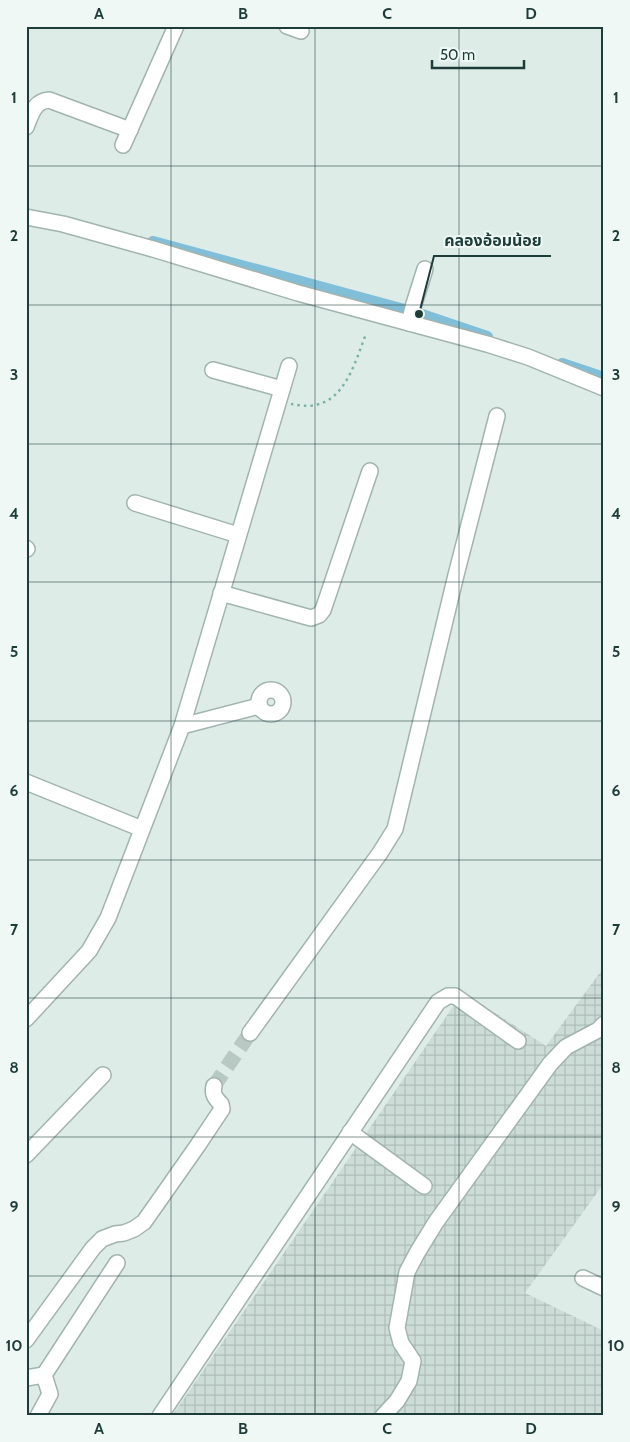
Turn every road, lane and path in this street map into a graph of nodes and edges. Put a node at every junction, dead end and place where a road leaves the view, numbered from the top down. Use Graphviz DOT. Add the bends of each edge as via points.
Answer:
graph roads {
  1 [pos="176,26"];
  2 [pos="26,127"];
  3 [pos="130,130"];
  4 [pos="123,145"];
  5 [pos="26,216"];
  6 [pos="425,269"];
  7 [pos="411,315"];
  8 [pos="366,334"];
  9 [pos="289,366"];
  10 [pos="213,370"];
  11 [pos="602,382"];
  12 [pos="280,395"];
  13 [pos="497,416"];
  14 [pos="370,471"];
  15 [pos="135,503"];
  16 [pos="238,535"];
  17 [pos="221,593"];
  18 [pos="259,706"];
  19 [pos="182,726"];
  20 [pos="26,782"];
  21 [pos="142,829"];
  22 [pos="26,1019"];
  23 [pos="604,1024"];
  24 [pos="250,1033"];
  25 [pos="518,1041"];
  26 [pos="103,1075"];
  27 [pos="214,1086"];
  28 [pos="350,1132"];
  29 [pos="26,1155"];
  30 [pos="424,1186"];
  31 [pos="117,1263"];
  32 [pos="582,1278"];
  33 [pos="604,1288"];
  34 [pos="26,1340"];
  35 [pos="44,1375"];
  36 [pos="26,1378"];
  37 [pos="38,1416"];
  38 [pos="160,1416"];
  39 [pos="383,1416"];
  1 -- 3 [label="street"];
  2 -- 3 [label="street" via="34,108 43,100 49,100"];
  3 -- 4 [label="street"];
  5 -- 7 [label="street" via="153,249 298,293"];
  6 -- 7 [label="street"];
  7 -- 11 [label="street"];
  8 -- 12 [label="path" via="345,384 329,400 299,405"];
  9 -- 12 [label="street"];
  10 -- 12 [label="street"];
  12 -- 16 [label="street"];
  13 -- 24 [label="street" via="395,829"];
  14 -- 17 [label="street" via="319,616 311,618"];
  15 -- 16 [label="street"];
  16 -- 17 [label="street"];
  17 -- 19 [label="street"];
  18 -- 19 [label="street"];
  19 -- 21 [label="street"];
  20 -- 21 [label="street"];
  21 -- 22 [label="street" via="98,938"];
  23 -- 39 [label="street" via="566,1047 550,1064 417,1253 407,1272 397,1328 401,1344 413,1361 409,1381"];
  25 -- 28 [label="street" via="455,996 448,996 438,1002"];
  26 -- 29 [label="street"];
  27 -- 34 [label="street" via="212,1092 222,1109 144,1222 134,1229 102,1239 93,1248"];
  28 -- 30 [label="street"];
  28 -- 38 [label="street"];
  31 -- 35 [label="street"];
  32 -- 33 [label="street"];
  35 -- 36 [label="street"];
  35 -- 37 [label="street" via="50,1394"];
}
